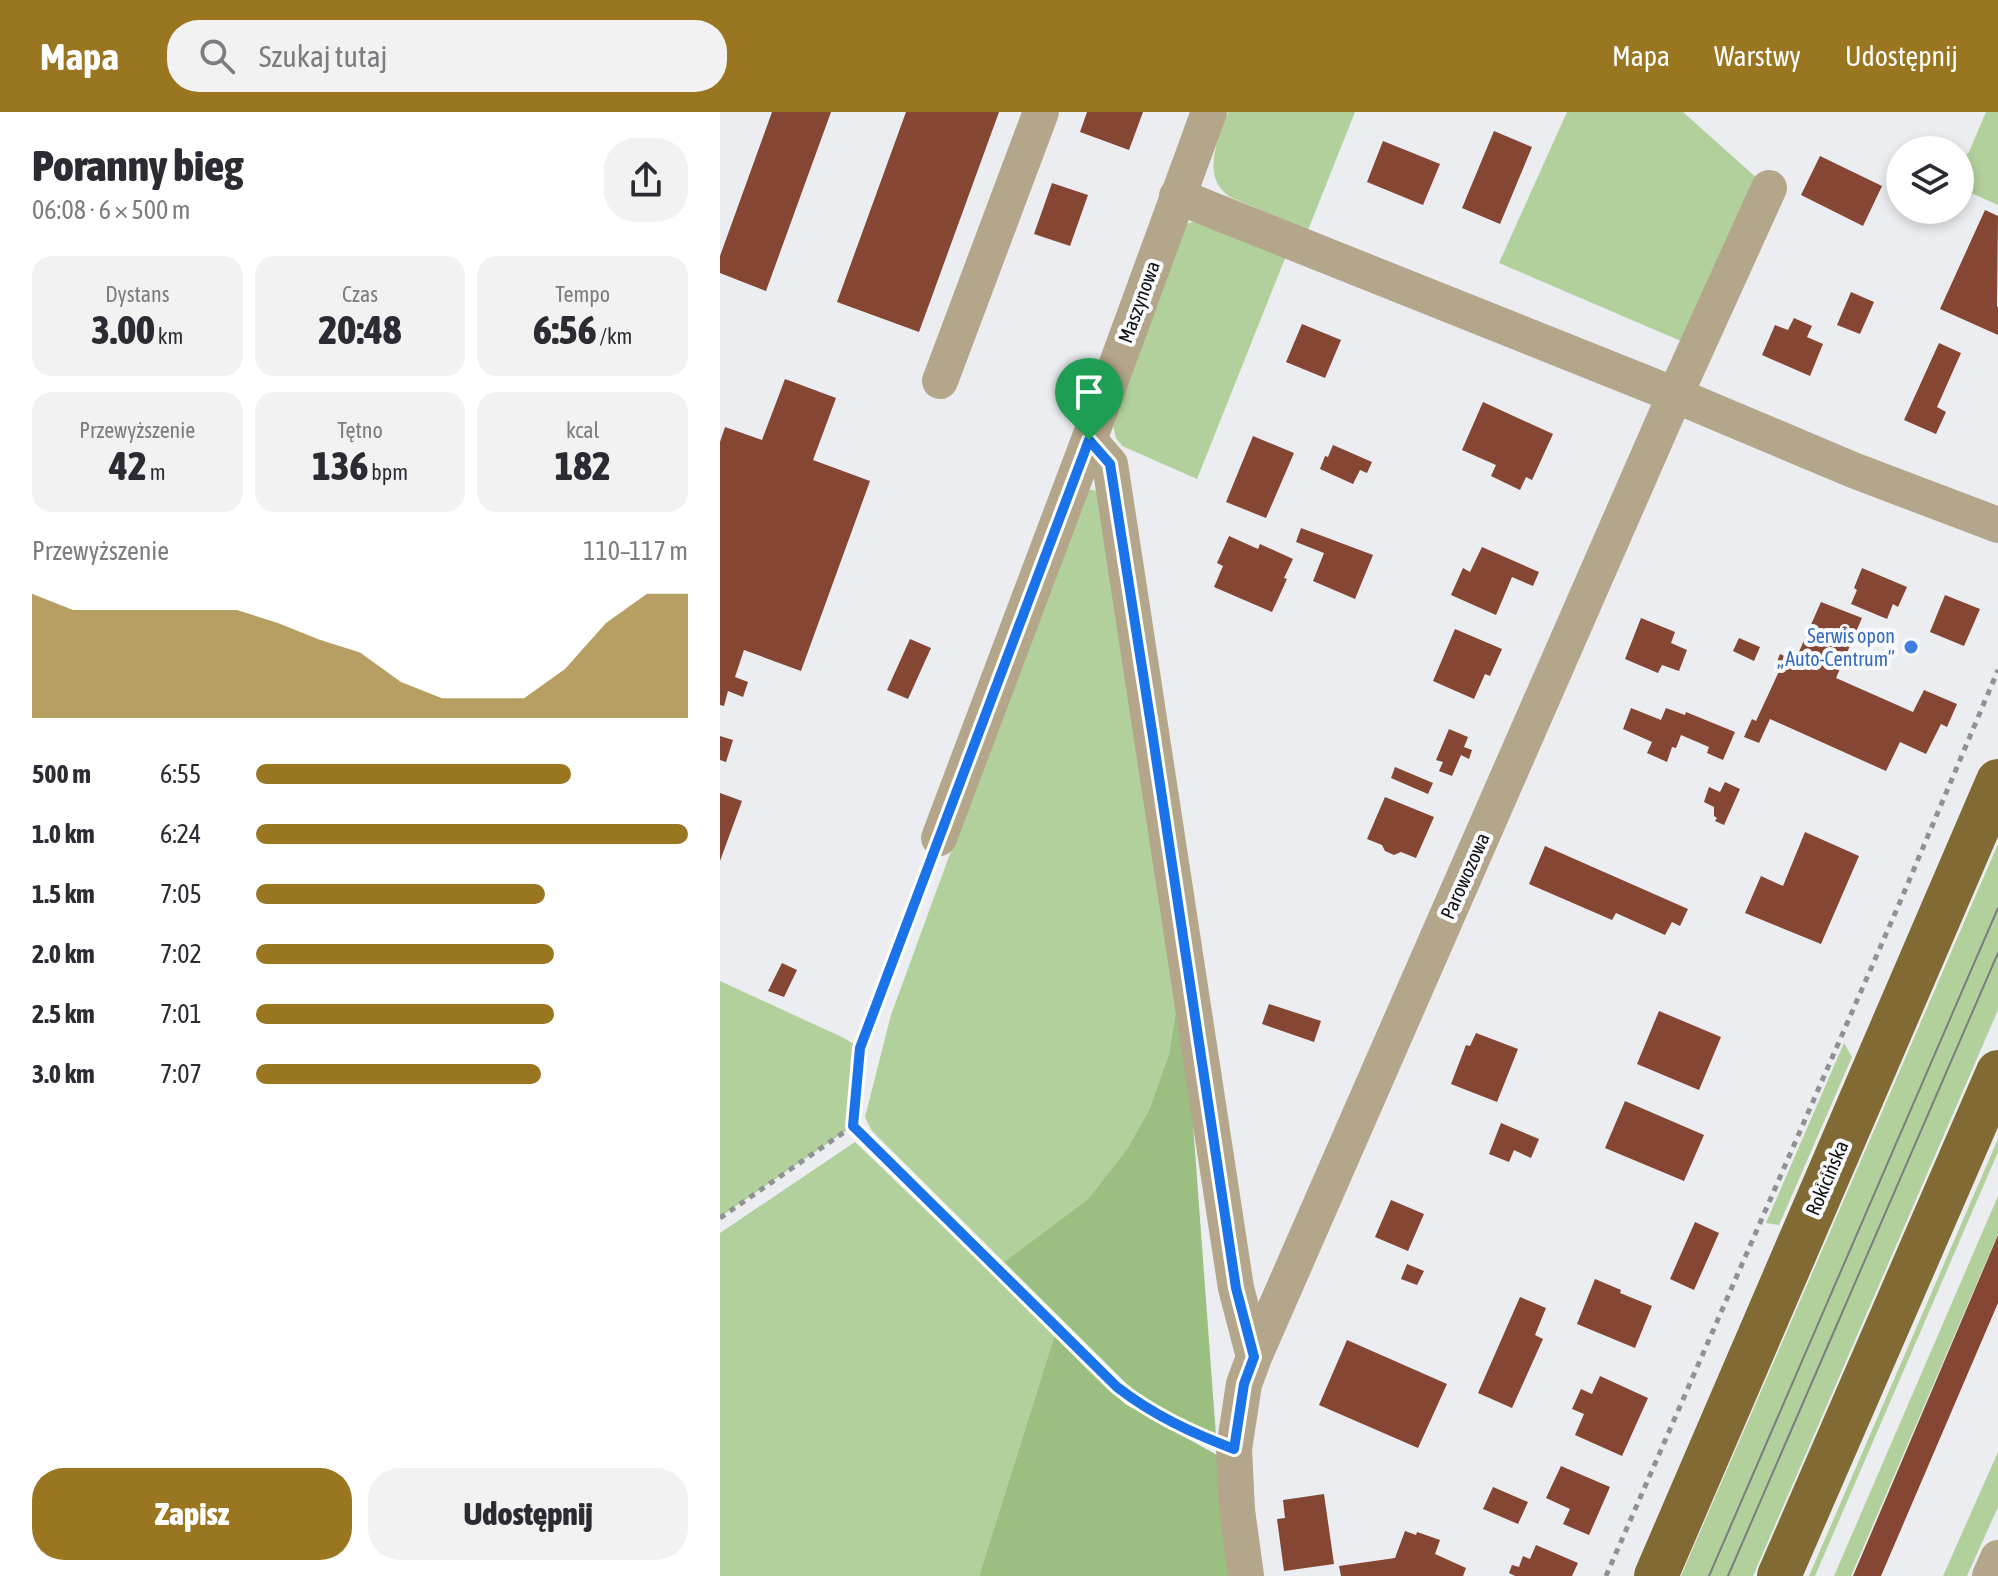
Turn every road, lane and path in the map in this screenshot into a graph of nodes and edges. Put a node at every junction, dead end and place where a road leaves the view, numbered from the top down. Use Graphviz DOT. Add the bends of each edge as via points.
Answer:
graph roads {
  1 [pos="1041,112"];
  2 [pos="1209,112"];
  3 [pos="1769,188"];
  4 [pos="1177,196"];
  5 [pos="940,381"];
  6 [pos="1675,395"];
  7 [pos="1089,440"];
  8 [pos="1998,525"];
  9 [pos="1998,670"];
  10 [pos="1998,781"];
  11 [pos="939,838"];
  12 [pos="1998,1072"];
  13 [pos="853,1126"];
  14 [pos="720,1218"];
  15 [pos="1254,1357"];
  16 [pos="1234,1449"];
  17 [pos="1998,1558"];
  18 [pos="1246,1576"];
  19 [pos="1606,1576"];
  20 [pos="1656,1576"];
  21 [pos="1779,1576"];
  22 [pos="1990,1576"];
  1 -- 5 [label="street"];
  2 -- 4 [label="street, Maszynowa"];
  3 -- 6 [label="street, Parowozowa"];
  4 -- 6 [label="street"];
  4 -- 7 [label="street, Maszynowa"];
  6 -- 8 [label="street"];
  6 -- 15 [label="street, Parowozowa"];
  7 -- 11 [label="street, Maszynowa"];
  7 -- 15 [label="street" via="1110,464 1236,1288"];
  9 -- 19 [label="path"];
  10 -- 20 [label="main road, Rokicińska"];
  11 -- 13 [label="path" via="860,1048"];
  12 -- 21 [label="main road"];
  13 -- 14 [label="path"];
  13 -- 16 [label="path" via="1117,1387 1160,1416"];
  15 -- 16 [label="street" via="1244,1384"];
  16 -- 18 [label="street"];
  17 -- 22 [label="street"];
}
